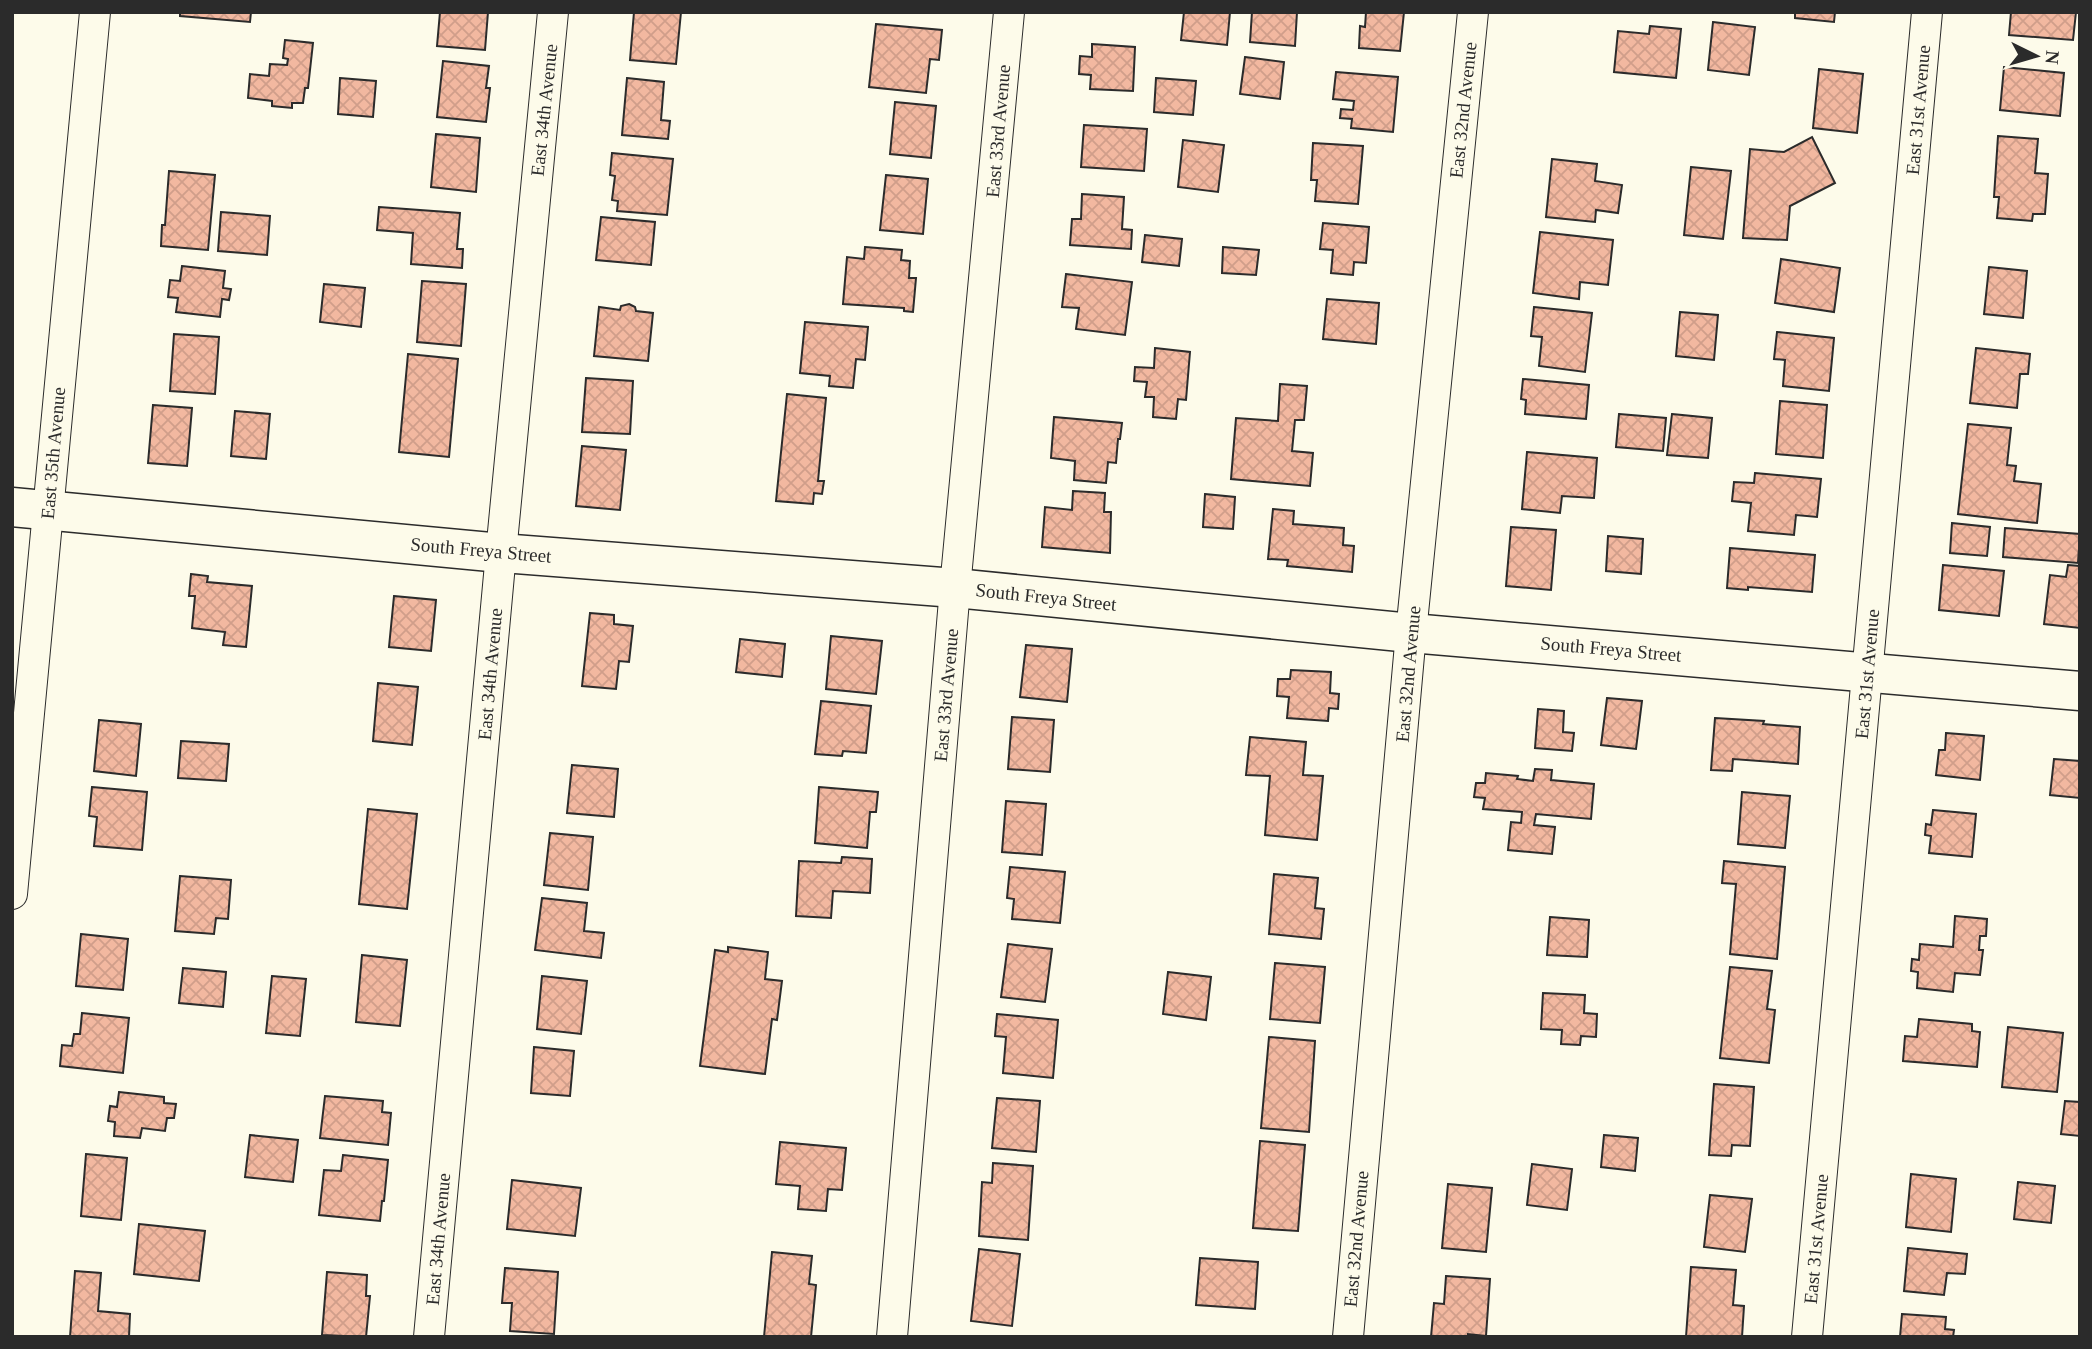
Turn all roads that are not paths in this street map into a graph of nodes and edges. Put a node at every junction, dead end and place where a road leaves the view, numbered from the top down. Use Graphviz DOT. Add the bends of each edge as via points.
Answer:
graph roads {
  1 [pos="95,12"];
  2 [pos="553,12"];
  3 [pos="1009,12"];
  4 [pos="1473,12"];
  5 [pos="1927,12"];
  6 [pos="30,509"];
  7 [pos="501,553"];
  8 [pos="955,588"];
  9 [pos="1411,633"];
  10 [pos="1868,671"];
  11 [pos="2080,691"];
  12 [pos="12,894"];
  13 [pos="429,1337"];
  14 [pos="892,1337"];
  15 [pos="1348,1337"];
  16 [pos="1807,1337"];
  1 -- 6 [label="street, East 35th Avenue"];
  2 -- 7 [label="street, East 34th Avenue"];
  3 -- 8 [label="street, East 33rd Avenue"];
  4 -- 9 [label="street, East 32nd Avenue"];
  5 -- 10 [label="street, East 31st Avenue"];
  6 -- 7 [label="main road, South Freya Street"];
  6 -- 12 [label="street, East 35th Avenue"];
  7 -- 8 [label="main road, South Freya Street"];
  7 -- 13 [label="street, East 34th Avenue"];
  8 -- 9 [label="main road, South Freya Street"];
  8 -- 14 [label="street, East 33rd Avenue"];
  9 -- 10 [label="main road, South Freya Street"];
  9 -- 15 [label="street, East 32nd Avenue"];
  10 -- 11 [label="main road, South Freya Street"];
  10 -- 16 [label="street, East 31st Avenue"];
}
